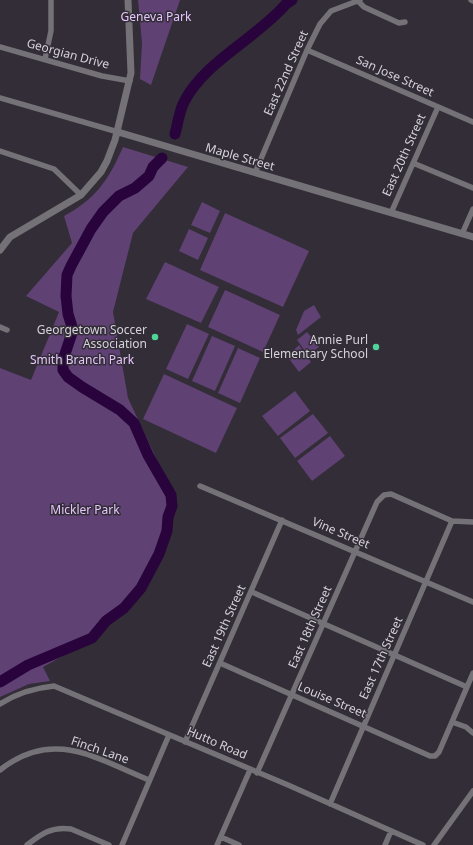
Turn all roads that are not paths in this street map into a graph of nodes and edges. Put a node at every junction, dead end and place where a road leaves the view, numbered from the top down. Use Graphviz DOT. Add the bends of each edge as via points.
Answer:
graph roads {
  1 [pos="51,0"];
  2 [pos="128,0"];
  3 [pos="359,0"];
  4 [pos="405,22"];
  5 [pos="0,46"];
  6 [pos="307,50"];
  7 [pos="45,59"];
  8 [pos="130,81"];
  9 [pos="0,98"];
  10 [pos="438,107"];
  11 [pos="473,122"];
  12 [pos="118,132"];
  13 [pos="0,151"];
  14 [pos="413,163"];
  15 [pos="255,173"];
  16 [pos="473,188"];
  17 [pos="80,195"];
  18 [pos="473,209"];
  19 [pos="391,212"];
  20 [pos="462,234"];
  21 [pos="473,237"];
  22 [pos="1,247"];
  23 [pos="0,326"];
  24 [pos="7,330"];
  25 [pos="200,486"];
  26 [pos="282,520"];
  27 [pos="452,521"];
  28 [pos="473,522"];
  29 [pos="354,550"];
  30 [pos="426,582"];
  31 [pos="252,592"];
  32 [pos="473,602"];
  33 [pos="323,624"];
  34 [pos="395,654"];
  35 [pos="220,663"];
  36 [pos="473,673"];
  37 [pos="467,687"];
  38 [pos="292,695"];
  39 [pos="0,704"];
  40 [pos="452,722"];
  41 [pos="364,726"];
  42 [pos="473,733"];
  43 [pos="169,735"];
  44 [pos="185,742"];
  45 [pos="0,770"];
  46 [pos="250,770"];
  47 [pos="257,773"];
  48 [pos="149,780"];
  49 [pos="473,791"];
  50 [pos="330,804"];
  51 [pos="391,831"];
  52 [pos="221,837"];
  53 [pos="28,845"];
  54 [pos="109,845"];
  55 [pos="122,845"];
  56 [pos="217,845"];
  57 [pos="239,845"];
  58 [pos="385,845"];
  59 [pos="423,845"];
  60 [pos="434,845"];
  1 -- 7 [label="street" via="52,31"];
  2 -- 8 [label="street"];
  3 -- 4 [label="street" via="364,7 399,23"];
  3 -- 6 [label="street, East 22nd Street" via="331,11 320,24"];
  5 -- 7 [label="street, Georgian Drive"];
  6 -- 10 [label="street, San Jose Street"];
  6 -- 15 [label="street, East 22nd Street"];
  7 -- 8 [label="street, Georgian Drive" via="102,76"];
  8 -- 12 [label="street"];
  9 -- 12 [label="street, Maple Street"];
  10 -- 11 [label="street, San Jose Street"];
  10 -- 14 [label="street, East 20th Street"];
  12 -- 15 [label="street, Maple Street"];
  12 -- 17 [label="street" via="101,172"];
  13 -- 17 [label="street" via="54,169"];
  14 -- 16 [label="street"];
  14 -- 19 [label="street, East 20th Street"];
  15 -- 19 [label="street, Maple Street"];
  17 -- 22 [label="street" via="10,237"];
  18 -- 20 [label="street"];
  19 -- 20 [label="street, Maple Street"];
  20 -- 21 [label="street, Maple Street"];
  23 -- 24 [label="street"];
  25 -- 26 [label="street, Vine Street"];
  26 -- 29 [label="street, Vine Street"];
  26 -- 31 [label="street, East 19th Street"];
  27 -- 28 [label="street"];
  27 -- 29 [label="street, East 18th Street" via="391,494 384,494 377,502"];
  27 -- 30 [label="street, East 17th Street"];
  29 -- 30 [label="street, Vine Street"];
  29 -- 33 [label="street, East 18th Street"];
  30 -- 32 [label="street, Vine Street"];
  30 -- 34 [label="street, East 17th Street"];
  31 -- 33 [label="street"];
  31 -- 35 [label="street, East 19th Street"];
  33 -- 34 [label="street"];
  33 -- 38 [label="street, East 18th Street"];
  34 -- 37 [label="street"];
  34 -- 41 [label="street, East 17th Street"];
  35 -- 38 [label="street, Louise Street"];
  35 -- 44 [label="street, East 19th Street"];
  36 -- 37 [label="street"];
  37 -- 40 [label="street"];
  38 -- 41 [label="street, Louise Street"];
  38 -- 47 [label="street, East 18th Street"];
  39 -- 43 [label="street, Hutto Road" via="18,693 54,686"];
  40 -- 41 [label="street, Louise Street" via="435,756"];
  40 -- 42 [label="street" via="466,727"];
  41 -- 50 [label="street, East 17th Street"];
  43 -- 44 [label="street, Hutto Road"];
  43 -- 48 [label="street"];
  44 -- 46 [label="street, Hutto Road"];
  45 -- 48 [label="street, Finch Lane" via="15,758 27,753 63,748 89,755"];
  46 -- 47 [label="street, Hutto Road"];
  46 -- 52 [label="street"];
  47 -- 50 [label="street, Hutto Road"];
  48 -- 55 [label="street"];
  49 -- 60 [label="street"];
  50 -- 51 [label="street, Hutto Road"];
  51 -- 58 [label="street"];
  51 -- 59 [label="street, Hutto Road"];
  52 -- 56 [label="street"];
  52 -- 57 [label="street"];
  53 -- 54 [label="street" via="45,832 64,828"];
}
